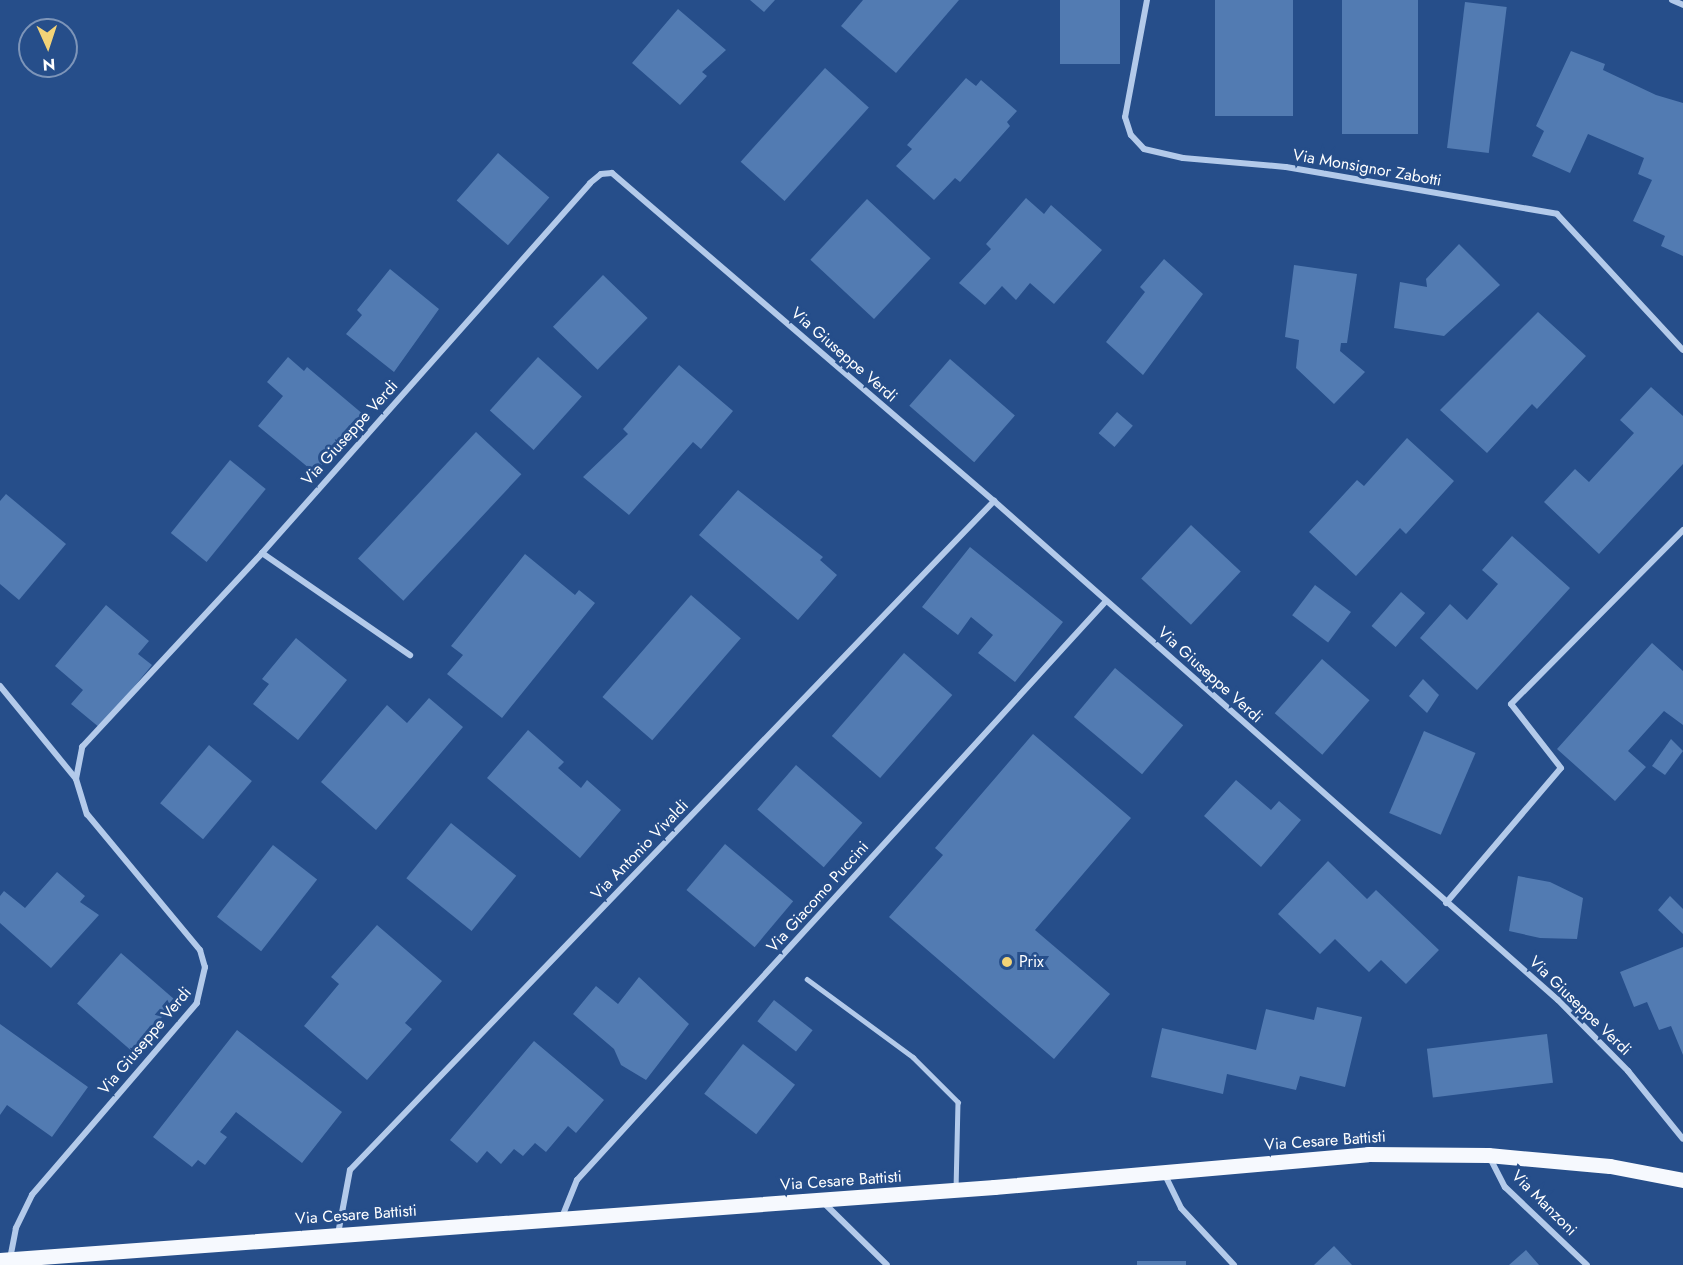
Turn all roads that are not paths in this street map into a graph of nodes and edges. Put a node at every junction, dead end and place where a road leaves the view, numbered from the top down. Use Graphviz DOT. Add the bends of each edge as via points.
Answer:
graph roads {
  1 [pos="1147,0"];
  2 [pos="1672,0"];
  3 [pos="1683,5"];
  4 [pos="1683,351"];
  5 [pos="994,501"];
  6 [pos="1683,530"];
  7 [pos="262,553"];
  8 [pos="1106,601"];
  9 [pos="410,655"];
  10 [pos="0,686"];
  11 [pos="76,779"];
  12 [pos="1446,903"];
  13 [pos="807,980"];
  14 [pos="1683,1139"];
  15 [pos="1488,1155"];
  16 [pos="1163,1172"];
  17 [pos="1683,1180"];
  18 [pos="956,1190"];
  19 [pos="821,1200"];
  20 [pos="561,1219"];
  21 [pos="338,1234"];
  22 [pos="5,1260"];
  23 [pos="887,1265"];
  24 [pos="1234,1265"];
  25 [pos="1587,1265"];
  1 -- 4 [label="street, Via Monsignor Zabotti" via="1125,117 1131,135 1144,149 1184,158 1286,167 1557,214"];
  2 -- 3 [label="street"];
  5 -- 7 [label="street, Via Giuseppe Verdi" via="612,173 601,174"];
  5 -- 8 [label="street, Via Giuseppe Verdi"];
  5 -- 21 [label="street, Via Antonio Vivaldi" via="350,1170"];
  6 -- 12 [label="street" via="1511,704 1561,768"];
  7 -- 9 [label="street"];
  7 -- 11 [label="street, Via Giuseppe Verdi" via="82,747"];
  8 -- 12 [label="street, Via Giuseppe Verdi"];
  8 -- 20 [label="street, Via Giacomo Puccini" via="577,1180"];
  10 -- 11 [label="street, Via Giuseppe Verdi"];
  11 -- 22 [label="street, Via Giuseppe Verdi" via="87,814 200,950 205,983 197,1003 32,1196 15,1228"];
  12 -- 14 [label="street, Via Giuseppe Verdi" via="1558,1000 1628,1071"];
  13 -- 18 [label="lane" via="912,1057 957,1102"];
  15 -- 16 [label="main road, Via Cesare Battisti" via="1368,1154"];
  15 -- 17 [label="main road, Via Cesare Battisti" via="1610,1166"];
  15 -- 25 [label="street, Via Manzoni" via="1505,1187"];
  16 -- 18 [label="main road, Via Cesare Battisti"];
  16 -- 24 [label="street" via="1181,1208"];
  18 -- 19 [label="main road, Via Cesare Battisti"];
  19 -- 20 [label="main road, Via Cesare Battisti"];
  19 -- 23 [label="street"];
  20 -- 21 [label="main road, Via Cesare Battisti"];
  21 -- 22 [label="main road, Via Cesare Battisti"];
}
